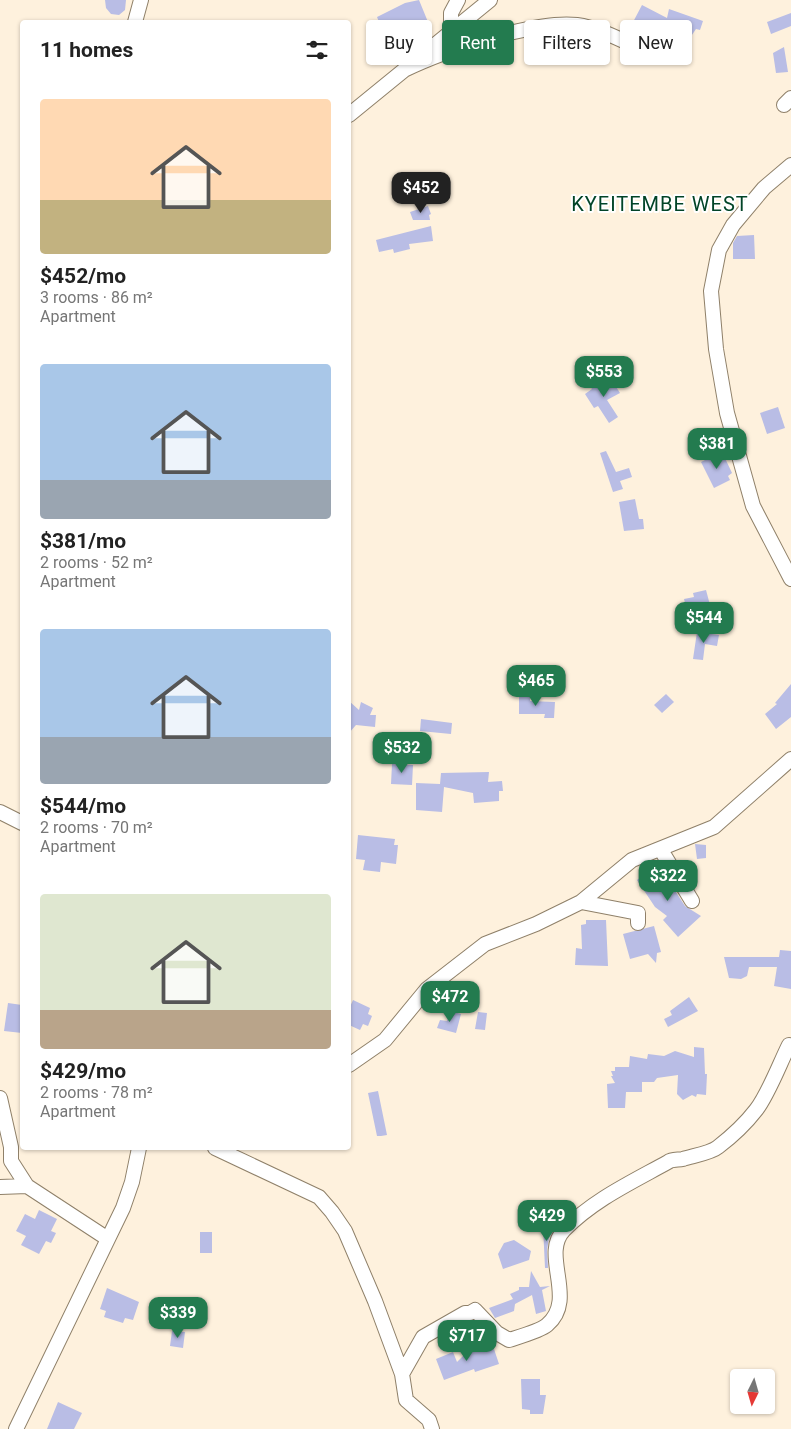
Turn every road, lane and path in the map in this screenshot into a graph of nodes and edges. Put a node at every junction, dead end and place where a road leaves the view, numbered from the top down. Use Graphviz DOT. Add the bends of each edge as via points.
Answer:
graph roads {
  1 [pos="141,0"];
  2 [pos="458,0"];
  3 [pos="490,0"];
  4 [pos="136,20"];
  5 [pos="451,20"];
  6 [pos="466,20"];
  7 [pos="442,39"];
  8 [pos="620,40"];
  9 [pos="404,70"];
  10 [pos="351,112"];
  11 [pos="791,165"];
  12 [pos="791,579"];
  13 [pos="791,759"];
  14 [pos="0,812"];
  15 [pos="20,822"];
  16 [pos="661,850"];
  17 [pos="692,901"];
  18 [pos="581,902"];
  19 [pos="638,923"];
  20 [pos="789,1045"];
  21 [pos="351,1064"];
  22 [pos="0,1098"];
  23 [pos="139,1150"];
  24 [pos="227,1150"];
  25 [pos="27,1186"];
  26 [pos="0,1187"];
  27 [pos="108,1239"];
  28 [pos="402,1374"];
  29 [pos="16,1429"];
  30 [pos="432,1429"];
  1 -- 4 [label="street"];
  2 -- 5 [label="street"];
  3 -- 6 [label="street"];
  7 -- 9 [label="street"];
  8 -- 9 [label="street" via="577,25 548,26 435,55"];
  9 -- 10 [label="street"];
  11 -- 12 [label="street" via="764,188 733,225 720,250 712,291 717,358 727,413 753,506"];
  13 -- 16 [label="street" via="714,827"];
  14 -- 15 [label="street"];
  16 -- 17 [label="street"];
  16 -- 18 [label="street" via="632,860"];
  18 -- 19 [label="street" via="638,913"];
  18 -- 21 [label="street" via="485,944 427,989 385,1040"];
  20 -- 28 [label="street" via="757,1109 717,1149 668,1162 604,1197 558,1238 556,1274 560,1282 561,1304 546,1326 509,1340 497,1333 475,1310 465,1312 423,1338"];
  22 -- 25 [label="street" via="11,1161"];
  23 -- 27 [label="street" via="132,1182"];
  24 -- 28 [label="street" via="284,1182 319,1197 332,1212 345,1231"];
  25 -- 26 [label="street"];
  25 -- 27 [label="street"];
  27 -- 29 [label="street"];
  28 -- 30 [label="street" via="406,1400 429,1420"];
}
